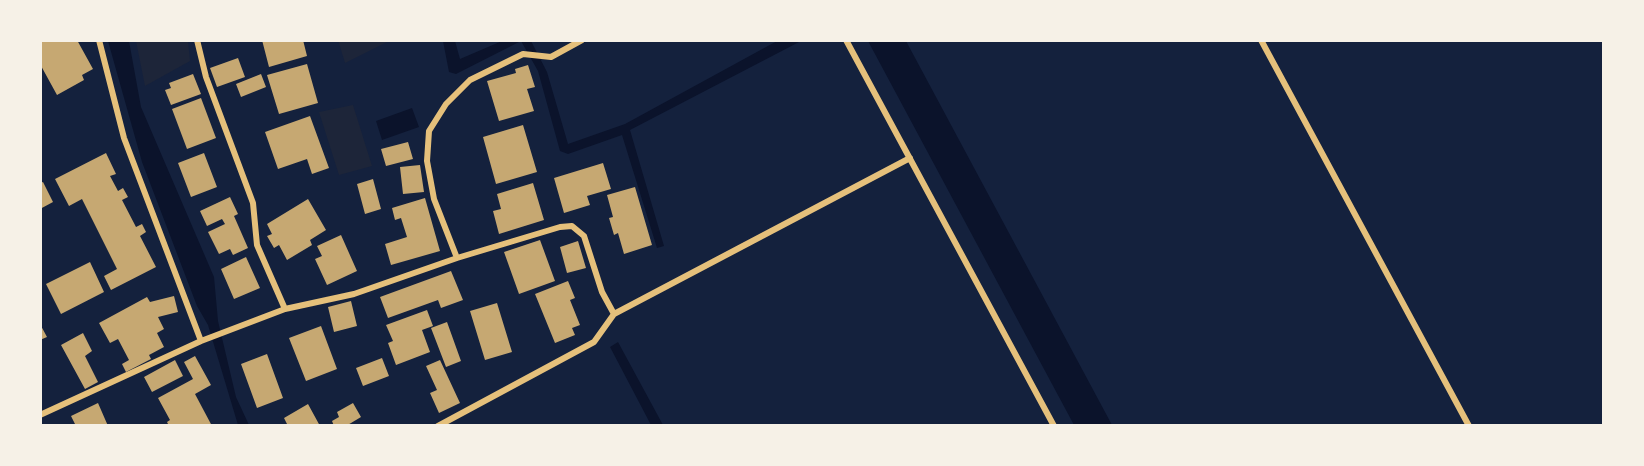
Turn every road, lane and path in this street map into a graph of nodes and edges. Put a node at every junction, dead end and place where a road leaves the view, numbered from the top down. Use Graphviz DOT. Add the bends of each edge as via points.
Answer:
graph roads {
  1 [pos="99,40"];
  2 [pos="197,40"];
  3 [pos="582,40"];
  4 [pos="846,40"];
  5 [pos="1261,40"];
  6 [pos="910,158"];
  7 [pos="457,258"];
  8 [pos="285,309"];
  9 [pos="614,314"];
  10 [pos="204,340"];
  11 [pos="40,415"];
  12 [pos="438,426"];
  13 [pos="1054,426"];
  14 [pos="1469,426"];
  1 -- 10 [label="street" via="124,138"];
  2 -- 8 [label="street" via="206,77 253,202 257,245"];
  3 -- 7 [label="street" via="551,57 523,54 470,80 446,104 429,131 427,161 434,199"];
  4 -- 6 [label="street"];
  5 -- 14 [label="street"];
  6 -- 9 [label="street"];
  6 -- 13 [label="street"];
  7 -- 8 [label="street" via="354,294"];
  7 -- 9 [label="street" via="560,226 572,226 584,236 602,292"];
  8 -- 10 [label="street"];
  9 -- 12 [label="street" via="594,342"];
  10 -- 11 [label="street"];
}
